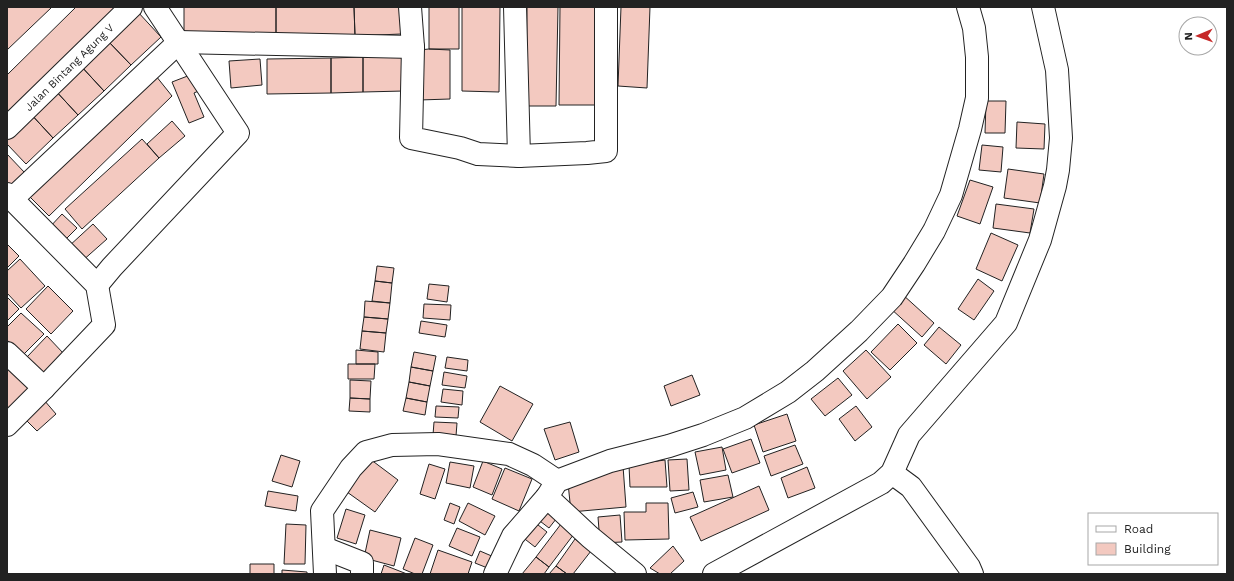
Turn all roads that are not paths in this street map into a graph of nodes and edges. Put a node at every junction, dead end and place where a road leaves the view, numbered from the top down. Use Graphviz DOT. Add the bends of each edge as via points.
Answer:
graph roads {
  1 [pos="131,7"];
  2 [pos="155,7"];
  3 [pos="410,7"];
  4 [pos="515,7"];
  5 [pos="606,7"];
  6 [pos="968,7"];
  7 [pos="1043,7"];
  8 [pos="179,42"];
  9 [pos="412,47"];
  10 [pos="7,128"];
  11 [pos="518,156"];
  12 [pos="10,197"];
  13 [pos="97,285"];
  14 [pos="7,353"];
  15 [pos="44,388"];
  16 [pos="7,425"];
  17 [pos="892,472"];
  18 [pos="552,489"];
  19 [pos="324,548"];
  20 [pos="325,574"];
  21 [pos="362,574"];
  22 [pos="495,574"];
  23 [pos="635,574"];
  24 [pos="714,574"];
  25 [pos="972,574"];
  1 -- 10 [label="street, Jalan Bintang Agung V"];
  2 -- 8 [label="street"];
  3 -- 9 [label="street"];
  4 -- 11 [label="street"];
  5 -- 11 [label="street" via="606,151"];
  6 -- 18 [label="street" via="978,57 978,98 967,141 951,195 914,264 892,297 814,371 788,392 745,418 669,446 610,461"];
  7 -- 17 [label="street" via="1057,70 1061,138 1055,186 1040,240 1006,323 909,435"];
  8 -- 9 [label="street"];
  8 -- 12 [label="street"];
  8 -- 13 [label="street" via="238,133"];
  9 -- 11 [label="street" via="411,138 478,154"];
  12 -- 13 [label="street"];
  13 -- 15 [label="street" via="104,325"];
  14 -- 15 [label="street"];
  15 -- 16 [label="street"];
  17 -- 24 [label="street" via="881,482"];
  17 -- 25 [label="street" via="911,487"];
  18 -- 19 [label="street" via="533,464 509,454 438,444 392,445 366,452 351,468 322,511"];
  18 -- 22 [label="street" via="513,536"];
  18 -- 23 [label="street" via="590,537"];
  19 -- 20 [label="street"];
  19 -- 21 [label="street" via="362,563"];
}
